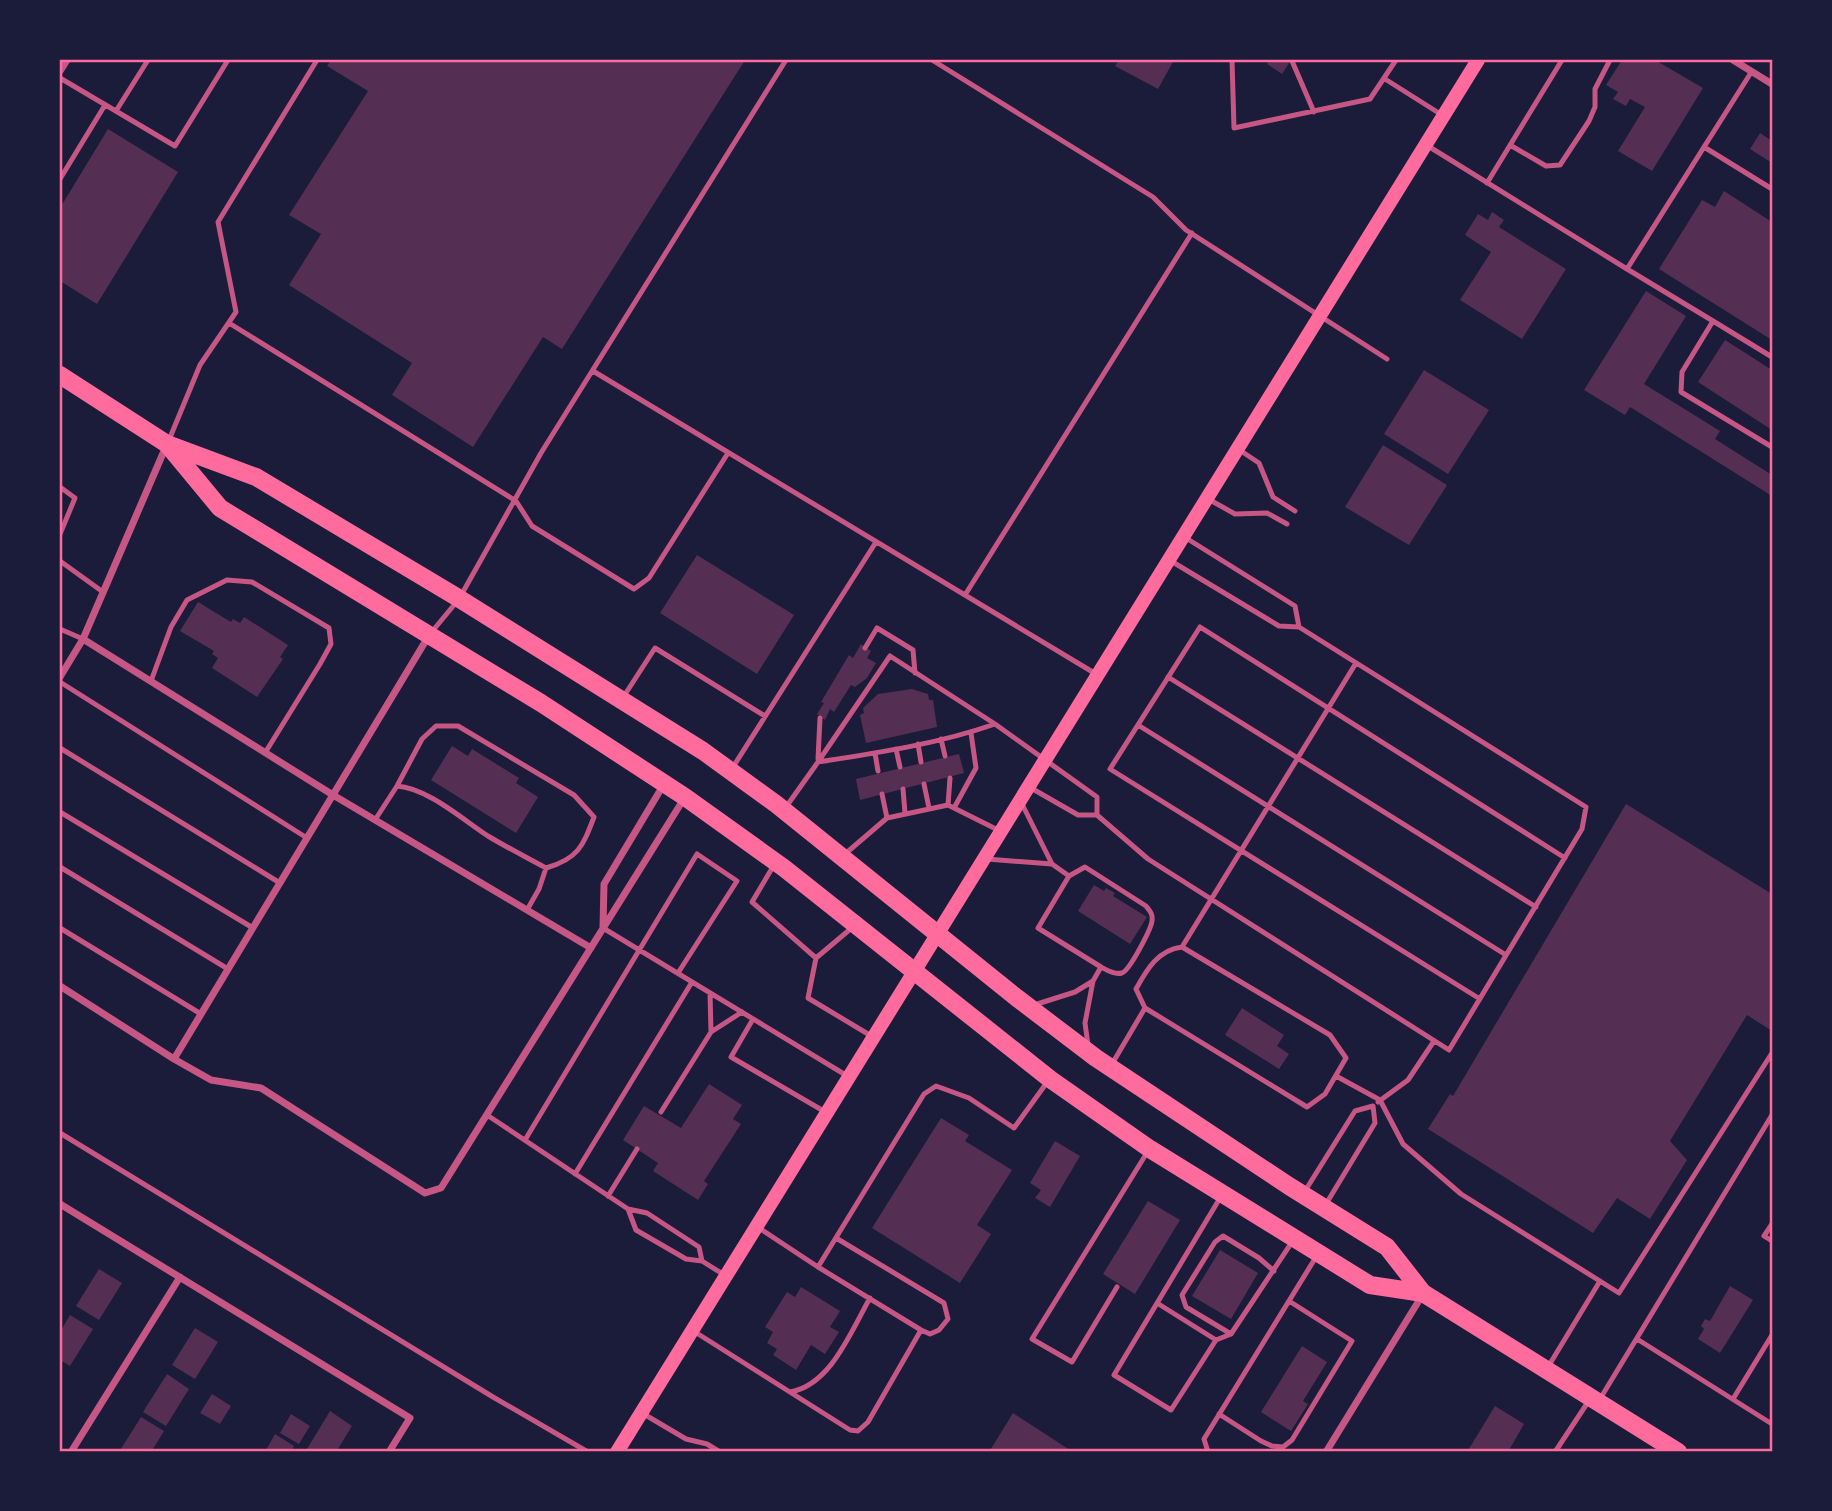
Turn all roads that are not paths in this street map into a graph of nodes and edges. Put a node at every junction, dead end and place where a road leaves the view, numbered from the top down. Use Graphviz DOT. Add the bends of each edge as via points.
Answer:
graph roads {
  1 [pos="67,60"];
  2 [pos="148,60"];
  3 [pos="228,60"];
  4 [pos="317,60"];
  5 [pos="786,60"];
  6 [pos="932,60"];
  7 [pos="1232,60"];
  8 [pos="1396,60"];
  9 [pos="1478,60"];
  10 [pos="1562,60"];
  11 [pos="1610,60"];
  12 [pos="1733,60"];
  13 [pos="1292,61"];
  14 [pos="60,71"];
  15 [pos="1752,71"];
  16 [pos="60,78"];
  17 [pos="1385,79"];
  18 [pos="1773,84"];
  19 [pos="105,105"];
  20 [pos="116,111"];
  21 [pos="1314,112"];
  22 [pos="1443,116"];
  23 [pos="1425,145"];
  24 [pos="1510,145"];
  25 [pos="1704,147"];
  26 [pos="60,179"];
  27 [pos="1487,183"];
  28 [pos="1773,188"];
  29 [pos="1192,233"];
  30 [pos="1627,269"];
  31 [pos="1319,316"];
  32 [pos="1713,321"];
  33 [pos="229,323"];
  34 [pos="1773,357"];
  35 [pos="1387,359"];
  36 [pos="593,371"];
  37 [pos="60,375"];
  38 [pos="167,443"];
  39 [pos="1773,447"];
  40 [pos="1237,449"];
  41 [pos="728,453"];
  42 [pos="60,487"];
  43 [pos="1207,498"];
  44 [pos="516,501"];
  45 [pos="1295,510"];
  46 [pos="1287,524"];
  47 [pos="60,534"];
  48 [pos="1183,536"];
  49 [pos="876,542"];
  50 [pos="1169,560"];
  51 [pos="60,561"];
  52 [pos="103,592"];
  53 [pos="965,595"];
  54 [pos="459,598"];
  55 [pos="1300,627"];
  56 [pos="60,629"];
  57 [pos="429,636"];
  58 [pos="83,639"];
  59 [pos="865,648"];
  60 [pos="1356,663"];
  61 [pos="915,673"];
  62 [pos="1097,675"];
  63 [pos="1168,677"];
  64 [pos="60,680"];
  65 [pos="151,681"];
  66 [pos="622,699"];
  67 [pos="1328,709"];
  68 [pos="765,716"];
  69 [pos="820,718"];
  70 [pos="995,724"];
  71 [pos="1138,725"];
  72 [pos="971,733"];
  73 [pos="941,739"];
  74 [pos="918,744"];
  75 [pos="60,748"];
  76 [pos="896,749"];
  77 [pos="265,753"];
  78 [pos="875,753"];
  79 [pos="945,756"];
  80 [pos="1297,759"];
  81 [pos="1045,760"];
  82 [pos="818,762"];
  83 [pos="921,762"];
  84 [pos="900,767"];
  85 [pos="731,771"];
  86 [pos="878,772"];
  87 [pos="950,778"];
  88 [pos="665,783"];
  89 [pos="925,784"];
  90 [pos="397,786"];
  91 [pos="1029,786"];
  92 [pos="904,789"];
  93 [pos="882,794"];
  94 [pos="333,795"];
  95 [pos="685,797"];
  96 [pos="1020,800"];
  97 [pos="951,806"];
  98 [pos="1268,807"];
  99 [pos="929,808"];
  100 [pos="783,810"];
  101 [pos="60,812"];
  102 [pos="905,813"];
  103 [pos="1097,815"];
  104 [pos="887,818"];
  105 [pos="375,820"];
  106 [pos="1001,831"];
  107 [pos="307,838"];
  108 [pos="1240,852"];
  109 [pos="843,856"];
  110 [pos="1565,858"];
  111 [pos="984,859"];
  112 [pos="776,862"];
  113 [pos="1052,864"];
  114 [pos="60,867"];
  115 [pos="545,868"];
  116 [pos="1069,876"];
  117 [pos="280,883"];
  118 [pos="1210,900"];
  119 [pos="1536,906"];
  120 [pos="527,910"];
  121 [pos="855,925"];
  122 [pos="60,928"];
  123 [pos="253,928"];
  124 [pos="603,928"];
  125 [pos="938,933"];
  126 [pos="1182,947"];
  127 [pos="591,948"];
  128 [pos="639,949"];
  129 [pos="1506,955"];
  130 [pos="816,958"];
  131 [pos="1101,967"];
  132 [pos="228,969"];
  133 [pos="914,972"];
  134 [pos="678,973"];
  135 [pos="1093,981"];
  136 [pos="692,982"];
  137 [pos="60,986"];
  138 [pos="710,993"];
  139 [pos="1480,999"];
  140 [pos="1027,1006"];
  141 [pos="1145,1008"];
  142 [pos="742,1012"];
  143 [pos="201,1014"];
  144 [pos="753,1019"];
  145 [pos="711,1032"];
  146 [pos="873,1037"];
  147 [pos="1434,1041"];
  148 [pos="1089,1052"];
  149 [pos="1773,1053"];
  150 [pos="174,1059"];
  151 [pos="1110,1067"];
  152 [pos="1336,1076"];
  153 [pos="849,1077"];
  154 [pos="1050,1079"];
  155 [pos="1380,1100"];
  156 [pos="1373,1106"];
  157 [pos="661,1112"];
  158 [pos="827,1113"];
  159 [pos="487,1115"];
  160 [pos="1773,1115"];
  161 [pos="60,1133"];
  162 [pos="525,1140"];
  163 [pos="637,1149"];
  164 [pos="1150,1149"];
  165 [pos="575,1174"];
  166 [pos="1221,1195"];
  167 [pos="1302,1195"];
  168 [pos="608,1196"];
  169 [pos="60,1204"];
  170 [pos="1324,1207"];
  171 [pos="628,1209"];
  172 [pos="1773,1224"];
  173 [pos="756,1227"];
  174 [pos="836,1238"];
  175 [pos="1294,1239"];
  176 [pos="1773,1241"];
  177 [pos="1318,1254"];
  178 [pos="702,1261"];
  179 [pos="818,1266"];
  180 [pos="1274,1271"];
  181 [pos="726,1276"];
  182 [pos="180,1277"];
  183 [pos="1600,1281"];
  184 [pos="1118,1287"];
  185 [pos="1423,1293"];
  186 [pos="870,1298"];
  187 [pos="1289,1301"];
  188 [pos="1157,1303"];
  189 [pos="692,1330"];
  190 [pos="921,1331"];
  191 [pos="1231,1334"];
  192 [pos="1773,1335"];
  193 [pos="1636,1339"];
  194 [pos="1216,1340"];
  195 [pos="1546,1370"];
  196 [pos="790,1392"];
  197 [pos="1733,1399"];
  198 [pos="1595,1400"];
  199 [pos="641,1413"];
  200 [pos="1219,1414"];
  201 [pos="1773,1424"];
  202 [pos="1556,1449"];
  203 [pos="71,1451"];
  204 [pos="389,1451"];
  205 [pos="588,1451"];
  206 [pos="617,1451"];
  207 [pos="720,1451"];
  208 [pos="1208,1451"];
  209 [pos="1326,1451"];
  210 [pos="1564,1451"];
  211 [pos="1678,1451"];
  1 -- 14 [label="street"];
  2 -- 20 [label="lane"];
  3 -- 20 [label="lane" via="175,146"];
  4 -- 33 [label="lane" via="218,222 236,312"];
  5 -- 36 [label="lane"];
  6 -- 29 [label="lane" via="1153,197"];
  7 -- 21 [label="lane" via="1234,128"];
  8 -- 17 [label="lane"];
  9 -- 22 [label="main road"];
  10 -- 24 [label="lane"];
  11 -- 24 [label="lane" via="1595,89 1589,121 1560,165 1546,166"];
  12 -- 15 [label="street"];
  13 -- 21 [label="lane"];
  15 -- 18 [label="street"];
  15 -- 25 [label="lane"];
  16 -- 19 [label="lane"];
  17 -- 21 [label="lane" via="1370,99"];
  17 -- 22 [label="lane"];
  19 -- 20 [label="lane"];
  19 -- 26 [label="lane"];
  22 -- 23 [label="main road"];
  23 -- 27 [label="lane"];
  23 -- 31 [label="main road"];
  24 -- 27 [label="lane"];
  25 -- 28 [label="lane"];
  25 -- 30 [label="lane"];
  27 -- 30 [label="lane"];
  29 -- 31 [label="lane"];
  29 -- 53 [label="lane"];
  30 -- 32 [label="lane"];
  31 -- 35 [label="lane"];
  31 -- 40 [label="main road"];
  32 -- 34 [label="lane"];
  32 -- 39 [label="lane" via="1682,372 1681,391"];
  33 -- 38 [label="lane" via="200,365"];
  33 -- 44 [label="lane"];
  36 -- 41 [label="lane"];
  36 -- 44 [label="lane"];
  37 -- 38 [label="main road"];
  38 -- 52 [label="street"];
  38 -- 54 [label="main road" via="256,477"];
  38 -- 57 [label="main road" via="220,508"];
  40 -- 43 [label="main road"];
  40 -- 45 [label="lane" via="1259,463 1273,497"];
  41 -- 44 [label="lane" via="649,578 634,589 532,526"];
  41 -- 49 [label="lane"];
  42 -- 47 [label="lane" via="75,498"];
  43 -- 46 [label="lane" via="1235,514 1267,513"];
  43 -- 48 [label="main road"];
  44 -- 54 [label="lane"];
  48 -- 50 [label="main road"];
  48 -- 55 [label="lane" via="1296,606"];
  49 -- 53 [label="lane"];
  49 -- 68 [label="lane"];
  50 -- 55 [label="lane" via="1279,626"];
  50 -- 62 [label="main road"];
  51 -- 52 [label="lane"];
  52 -- 58 [label="street"];
  53 -- 62 [label="lane"];
  54 -- 57 [label="lane"];
  54 -- 66 [label="main road"];
  55 -- 60 [label="lane"];
  56 -- 58 [label="lane"];
  57 -- 88 [label="main road"];
  57 -- 94 [label="street"];
  58 -- 64 [label="street"];
  58 -- 65 [label="street"];
  59 -- 61 [label="lane" via="877,628 912,650"];
  60 -- 67 [label="lane"];
  60 -- 110 [label="lane" via="1586,807 1582,829"];
  61 -- 70 [label="lane"];
  61 -- 82 [label="lane" via="890,656"];
  62 -- 81 [label="main road"];
  63 -- 67 [label="lane" via="1200,628"];
  63 -- 71 [label="lane"];
  63 -- 80 [label="lane"];
  64 -- 107 [label="lane"];
  65 -- 77 [label="street"];
  65 -- 77 [label="lane" via="171,627 187,600 227,580 252,582 329,628 331,644"];
  66 -- 68 [label="lane" via="655,648"];
  66 -- 85 [label="main road"];
  67 -- 80 [label="lane"];
  67 -- 110 [label="lane"];
  68 -- 85 [label="lane"];
  69 -- 82 [label="lane"];
  70 -- 72 [label="lane"];
  70 -- 81 [label="lane"];
  71 -- 98 [label="lane"];
  71 -- 108 [label="lane" via="1110,769"];
  72 -- 73 [label="lane"];
  72 -- 97 [label="lane" via="976,768"];
  73 -- 74 [label="lane"];
  73 -- 79 [label="lane"];
  74 -- 76 [label="lane"];
  74 -- 83 [label="lane"];
  75 -- 117 [label="lane"];
  76 -- 78 [label="lane"];
  76 -- 84 [label="lane"];
  77 -- 94 [label="street"];
  78 -- 82 [label="lane"];
  78 -- 86 [label="lane"];
  80 -- 98 [label="lane"];
  80 -- 119 [label="lane"];
  81 -- 91 [label="main road"];
  81 -- 103 [label="lane" via="1097,797"];
  82 -- 100 [label="lane"];
  85 -- 100 [label="main road"];
  87 -- 97 [label="lane"];
  88 -- 95 [label="main road"];
  88 -- 124 [label="street" via="604,884"];
  89 -- 99 [label="lane"];
  90 -- 105 [label="lane"];
  90 -- 115 [label="lane" via="424,794"];
  90 -- 115 [label="lane" via="422,738 436,726 458,726 573,794 594,817 582,847 564,863"];
  91 -- 96 [label="main road"];
  91 -- 103 [label="lane" via="1078,815"];
  92 -- 102 [label="lane"];
  93 -- 104 [label="lane"];
  94 -- 105 [label="street"];
  94 -- 107 [label="street"];
  95 -- 112 [label="main road"];
  95 -- 124 [label="street"];
  96 -- 106 [label="main road"];
  96 -- 113 [label="lane"];
  97 -- 99 [label="lane"];
  97 -- 106 [label="lane"];
  98 -- 108 [label="lane"];
  98 -- 129 [label="lane"];
  99 -- 102 [label="lane"];
  100 -- 109 [label="main road"];
  101 -- 123 [label="lane"];
  102 -- 104 [label="lane"];
  103 -- 118 [label="lane" via="1148,859"];
  104 -- 109 [label="lane"];
  105 -- 120 [label="street"];
  106 -- 111 [label="main road"];
  107 -- 117 [label="street"];
  108 -- 118 [label="lane"];
  108 -- 139 [label="lane"];
  109 -- 125 [label="main road"];
  110 -- 119 [label="lane"];
  111 -- 113 [label="lane"];
  111 -- 125 [label="main road"];
  112 -- 121 [label="main road"];
  112 -- 130 [label="lane" via="752,902"];
  113 -- 116 [label="lane"];
  114 -- 132 [label="lane"];
  115 -- 120 [label="lane" via="540,889"];
  116 -- 131 [label="lane" via="1038,928"];
  116 -- 131 [label="lane" via="1085,867 1152,914 1152,924 1128,967 1122,973"];
  117 -- 123 [label="street"];
  118 -- 126 [label="lane"];
  118 -- 147 [label="lane"];
  119 -- 129 [label="lane"];
  120 -- 127 [label="street"];
  121 -- 130 [label="lane"];
  121 -- 133 [label="main road"];
  122 -- 143 [label="lane"];
  123 -- 132 [label="street"];
  124 -- 127 [label="street"];
  124 -- 128 [label="lane"];
  125 -- 133 [label="main road"];
  125 -- 140 [label="main road"];
  126 -- 141 [label="lane" via="1167,949 1146,969 1136,989"];
  126 -- 152 [label="lane" via="1330,1035 1346,1058"];
  127 -- 159 [label="street"];
  128 -- 134 [label="lane"];
  128 -- 134 [label="lane" via="697,854 737,881"];
  128 -- 162 [label="lane"];
  129 -- 139 [label="lane"];
  130 -- 146 [label="lane" via="808,998"];
  131 -- 135 [label="lane"];
  132 -- 143 [label="street"];
  133 -- 146 [label="main road"];
  133 -- 154 [label="main road"];
  134 -- 136 [label="lane"];
  135 -- 140 [label="lane" via="1074,992"];
  135 -- 148 [label="lane" via="1085,1023"];
  136 -- 138 [label="lane"];
  136 -- 165 [label="lane"];
  137 -- 150 [label="street"];
  138 -- 142 [label="lane"];
  138 -- 145 [label="lane"];
  139 -- 147 [label="lane" via="1449,1050"];
  140 -- 148 [label="main road"];
  141 -- 151 [label="lane"];
  141 -- 152 [label="lane" via="1307,1107 1325,1094"];
  142 -- 144 [label="lane"];
  142 -- 145 [label="lane"];
  143 -- 150 [label="street"];
  144 -- 153 [label="lane"];
  144 -- 158 [label="lane" via="730,1057"];
  145 -- 157 [label="lane"];
  146 -- 153 [label="main road"];
  147 -- 155 [label="lane" via="1408,1080"];
  148 -- 151 [label="main road"];
  149 -- 183 [label="lane" via="1619,1293"];
  150 -- 159 [label="street" via="211,1080 261,1088 425,1193 441,1188"];
  151 -- 167 [label="main road"];
  152 -- 155 [label="lane"];
  153 -- 158 [label="main road"];
  154 -- 164 [label="main road"];
  154 -- 174 [label="lane" via="1014,1128 969,1098 936,1086 924,1094"];
  155 -- 156 [label="lane"];
  155 -- 183 [label="lane" via="1403,1144 1461,1194"];
  156 -- 167 [label="lane" via="1355,1111"];
  156 -- 170 [label="lane" via="1375,1123"];
  158 -- 173 [label="main road"];
  159 -- 162 [label="lane"];
  160 -- 193 [label="lane"];
  161 -- 205 [label="lane"];
  162 -- 165 [label="lane"];
  163 -- 168 [label="lane"];
  164 -- 166 [label="main road"];
  164 -- 184 [label="lane" via="1032,1339 1072,1362"];
  165 -- 168 [label="lane"];
  166 -- 175 [label="main road"];
  166 -- 188 [label="lane"];
  167 -- 170 [label="main road"];
  168 -- 171 [label="lane"];
  169 -- 182 [label="street"];
  170 -- 185 [label="main road" via="1387,1247"];
  171 -- 178 [label="lane" via="647,1213 699,1247"];
  171 -- 178 [label="lane" via="636,1230 686,1259"];
  172 -- 176 [label="lane" via="1764,1236"];
  173 -- 179 [label="lane"];
  173 -- 181 [label="main road"];
  174 -- 179 [label="lane"];
  174 -- 190 [label="lane" via="944,1303 948,1319 939,1330"];
  175 -- 177 [label="main road"];
  175 -- 180 [label="lane"];
  177 -- 185 [label="main road" via="1370,1285"];
  177 -- 187 [label="lane"];
  178 -- 181 [label="lane"];
  179 -- 186 [label="lane"];
  180 -- 191 [label="lane"];
  180 -- 191 [label="lane" via="1223,1236 1214,1242 1182,1294 1186,1307"];
  181 -- 189 [label="main road"];
  182 -- 203 [label="street"];
  182 -- 204 [label="street" via="410,1418"];
  183 -- 195 [label="lane"];
  185 -- 195 [label="main road"];
  185 -- 209 [label="street"];
  186 -- 190 [label="lane"];
  186 -- 196 [label="lane" via="836,1358 804,1390"];
  187 -- 200 [label="lane"];
  187 -- 200 [label="lane" via="1353,1341 1292,1440 1283,1447 1272,1446"];
  188 -- 194 [label="lane"];
  188 -- 194 [label="lane" via="1114,1375 1171,1410"];
  189 -- 196 [label="lane"];
  189 -- 199 [label="main road"];
  190 -- 196 [label="lane" via="868,1422 858,1431"];
  191 -- 194 [label="lane"];
  192 -- 197 [label="lane"];
  193 -- 197 [label="lane"];
  193 -- 198 [label="lane"];
  195 -- 198 [label="main road"];
  197 -- 201 [label="lane"];
  198 -- 202 [label="lane"];
  198 -- 211 [label="main road"];
  199 -- 206 [label="main road"];
  199 -- 207 [label="lane" via="686,1439"];
  200 -- 208 [label="lane" via="1204,1439"];
  202 -- 210 [label="lane"];
}
